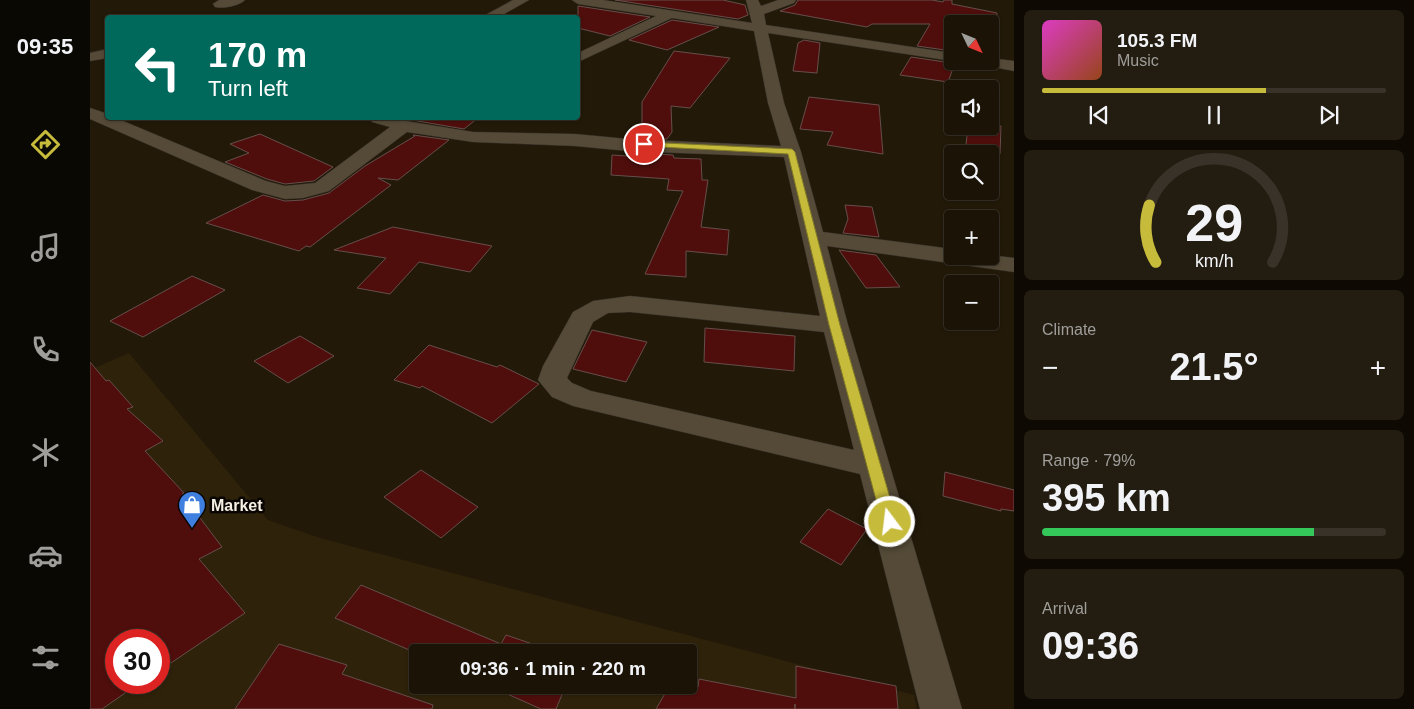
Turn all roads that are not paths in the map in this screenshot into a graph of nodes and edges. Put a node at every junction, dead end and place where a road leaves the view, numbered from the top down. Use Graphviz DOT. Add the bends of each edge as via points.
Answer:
graph roads {
  1 [pos="239,0"];
  2 [pos="523,0"];
  3 [pos="578,0"];
  4 [pos="790,0"];
  5 [pos="219,4"];
  6 [pos="670,14"];
  7 [pos="757,14"];
  8 [pos="492,15"];
  9 [pos="1014,48"];
  10 [pos="105,54"];
  11 [pos="944,55"];
  12 [pos="90,57"];
  13 [pos="580,57"];
  14 [pos="1007,65"];
  15 [pos="90,113"];
  16 [pos="105,119"];
  17 [pos="106,120"];
  18 [pos="384,120"];
  19 [pos="403,126"];
  20 [pos="792,152"];
  21 [pos="813,237"];
  22 [pos="1014,265"];
  23 [pos="835,325"];
  24 [pos="874,466"];
  25 [pos="941,709"];
  1 -- 5 [label="street"];
  2 -- 8 [label="street"];
  3 -- 6 [label="street"];
  4 -- 7 [label="street"];
  6 -- 7 [label="street"];
  6 -- 13 [label="street"];
  7 -- 11 [label="street"];
  7 -- 20 [label="street" via="776,103"];
  9 -- 14 [label="street"];
  10 -- 12 [label="street"];
  15 -- 16 [label="street"];
  17 -- 19 [label="street" via="264,189 286,194 322,187"];
  18 -- 19 [label="street"];
  19 -- 20 [label="street" via="473,137"];
  20 -- 21 [label="street"];
  21 -- 22 [label="street"];
  21 -- 23 [label="street"];
  23 -- 24 [label="street"];
  23 -- 24 [label="street" via="630,304 602,306 582,317 552,380 562,390 583,400"];
  24 -- 25 [label="street"];
}
